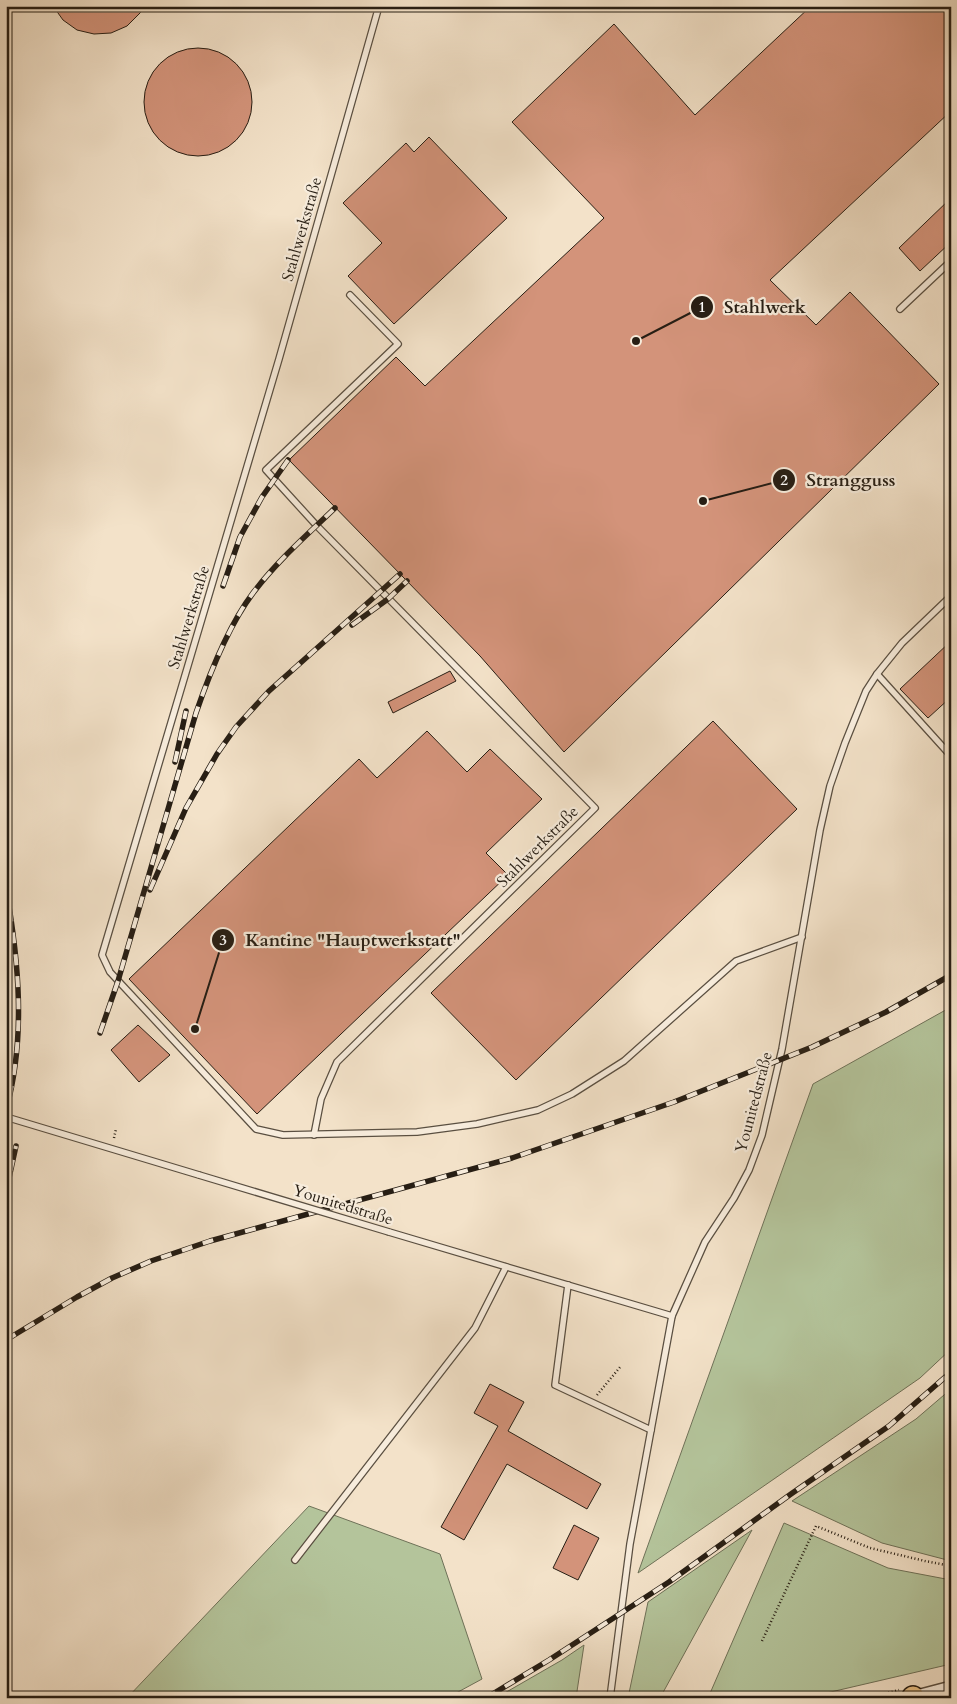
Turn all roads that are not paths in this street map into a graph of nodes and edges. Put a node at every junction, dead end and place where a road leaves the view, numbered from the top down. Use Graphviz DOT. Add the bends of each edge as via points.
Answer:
graph roads {
  1 [pos="378,6"];
  2 [pos="951,261"];
  3 [pos="350,295"];
  4 [pos="900,309"];
  5 [pos="951,596"];
  6 [pos="877,674"];
  7 [pos="951,756"];
  8 [pos="802,937"];
  9 [pos="6,1117"];
  10 [pos="314,1135"];
  11 [pos="506,1267"];
  12 [pos="568,1285"];
  13 [pos="672,1316"];
  14 [pos="651,1430"];
  15 [pos="295,1560"];
  16 [pos="951,1687"];
  17 [pos="914,1697"];
  18 [pos="610,1698"];
  1 -- 10 [label="lane, Stahlwerkstraße" via="279,359 102,955 110,972 256,1129 283,1135"];
  2 -- 4 [label="lane"];
  3 -- 10 [label="lane, Stahlwerkstraße" via="398,344 266,470 317,526 595,808 337,1062 320,1098"];
  5 -- 6 [label="lane" via="902,643"];
  6 -- 7 [label="lane"];
  6 -- 8 [label="lane" via="863,700 830,786"];
  8 -- 10 [label="lane, Stahlwerkstraße" via="736,961 624,1061 572,1094 538,1110 477,1124 417,1132"];
  8 -- 13 [label="lane, Younitedstraße" via="782,1050 762,1135 749,1170 705,1242"];
  9 -- 11 [label="lane, Younitedstraße, bridge"];
  11 -- 12 [label="lane, Younitedstraße"];
  11 -- 15 [label="lane" via="475,1328"];
  12 -- 13 [label="lane, Younitedstraße"];
  12 -- 14 [label="lane" via="555,1385"];
  13 -- 14 [label="lane, Younitedstraße"];
  14 -- 18 [label="lane, Younitedstraße" via="630,1544"];
  16 -- 17 [label="street"];
}
